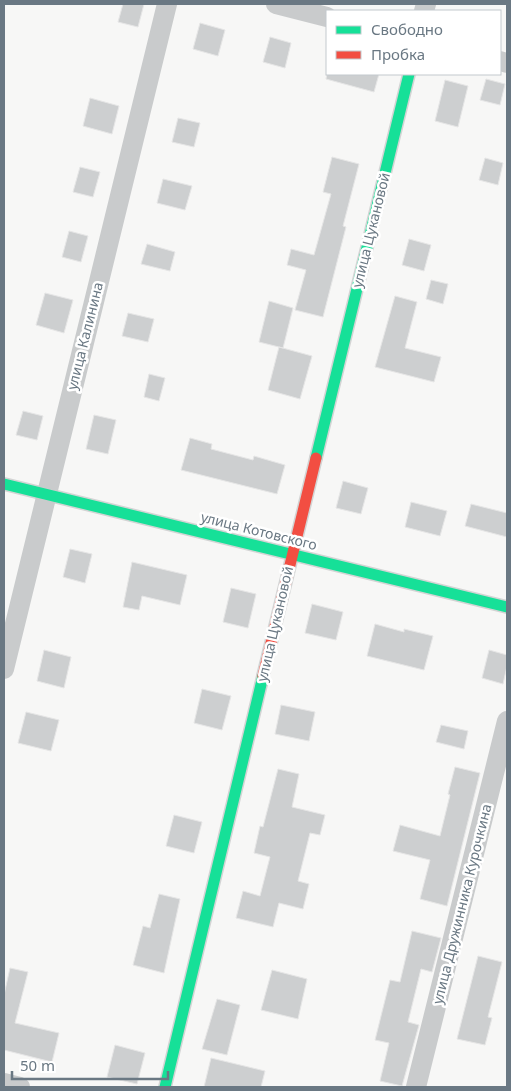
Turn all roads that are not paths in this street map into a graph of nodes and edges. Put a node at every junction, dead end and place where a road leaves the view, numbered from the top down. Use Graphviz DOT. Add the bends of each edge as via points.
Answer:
graph roads {
  1 [pos="167,4"];
  2 [pos="276,4"];
  3 [pos="326,17"];
  4 [pos="409,75"];
  5 [pos="4,484"];
  6 [pos="47,495"];
  7 [pos="292,555"];
  8 [pos="507,607"];
  9 [pos="4,669"];
  10 [pos="507,721"];
  11 [pos="4,1083"];
  12 [pos="20,1087"];
  13 [pos="165,1087"];
  14 [pos="416,1087"];
  1 -- 6 [label="street, улица Калинина"];
  2 -- 3 [label="street"];
  4 -- 7 [label="street, улица Цукановой"];
  5 -- 6 [label="street, улица Котовского"];
  6 -- 7 [label="street, улица Котовского"];
  6 -- 9 [label="street, улица Калинина"];
  7 -- 8 [label="street, улица Котовского"];
  7 -- 13 [label="street, улица Цукановой"];
  10 -- 14 [label="street, улица Дружинника Курочкина"];
  11 -- 12 [label="street"];
}
